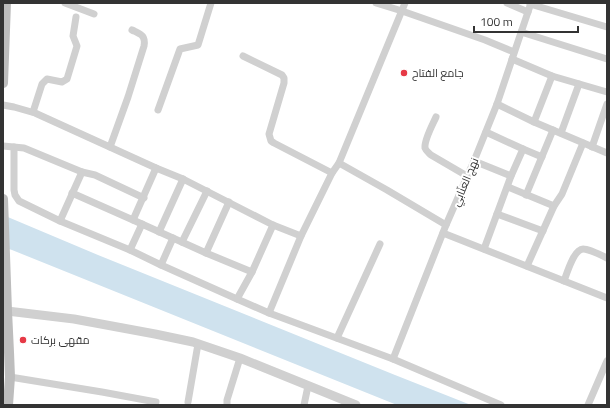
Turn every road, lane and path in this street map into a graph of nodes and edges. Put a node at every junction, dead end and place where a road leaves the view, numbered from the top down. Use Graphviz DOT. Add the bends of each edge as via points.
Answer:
graph roads {
  1 [pos="6,3"];
  2 [pos="65,3"];
  3 [pos="210,3"];
  4 [pos="376,3"];
  5 [pos="405,3"];
  6 [pos="507,3"];
  7 [pos="530,6"];
  8 [pos="402,11"];
  9 [pos="94,14"];
  10 [pos="76,17"];
  11 [pos="4,23"];
  12 [pos="607,27"];
  13 [pos="132,30"];
  14 [pos="521,32"];
  15 [pos="243,56"];
  16 [pos="513,56"];
  17 [pos="607,59"];
  18 [pos="552,76"];
  19 [pos="3,83"];
  20 [pos="579,84"];
  21 [pos="607,92"];
  22 [pos="497,104"];
  23 [pos="607,104"];
  24 [pos="3,105"];
  25 [pos="158,110"];
  26 [pos="33,112"];
  27 [pos="436,117"];
  28 [pos="534,122"];
  29 [pos="553,130"];
  30 [pos="486,132"];
  31 [pos="561,133"];
  32 [pos="583,143"];
  33 [pos="3,146"];
  34 [pos="110,146"];
  35 [pos="14,147"];
  36 [pos="592,147"];
  37 [pos="523,149"];
  38 [pos="607,153"];
  39 [pos="542,157"];
  40 [pos="474,161"];
  41 [pos="339,163"];
  42 [pos="156,168"];
  43 [pos="82,172"];
  44 [pos="332,173"];
  45 [pos="467,176"];
  46 [pos="511,176"];
  47 [pos="183,179"];
  48 [pos="508,187"];
  49 [pos="207,191"];
  50 [pos="72,193"];
  51 [pos="526,194"];
  52 [pos="144,198"];
  53 [pos="3,199"];
  54 [pos="229,202"];
  55 [pos="3,204"];
  56 [pos="554,206"];
  57 [pos="497,214"];
  58 [pos="60,220"];
  59 [pos="133,220"];
  60 [pos="142,224"];
  61 [pos="273,225"];
  62 [pos="445,229"];
  63 [pos="543,230"];
  64 [pos="159,232"];
  65 [pos="301,236"];
  66 [pos="173,238"];
  67 [pos="182,242"];
  68 [pos="380,244"];
  69 [pos="484,249"];
  70 [pos="130,250"];
  71 [pos="206,253"];
  72 [pos="607,258"];
  73 [pos="161,265"];
  74 [pos="527,266"];
  75 [pos="252,272"];
  76 [pos="564,281"];
  77 [pos="607,298"];
  78 [pos="237,300"];
  79 [pos="7,311"];
  80 [pos="269,313"];
  81 [pos="337,338"];
  82 [pos="198,344"];
  83 [pos="6,352"];
  84 [pos="240,358"];
  85 [pos="393,359"];
  86 [pos="607,361"];
  87 [pos="10,377"];
  88 [pos="308,386"];
  89 [pos="156,402"];
  90 [pos="188,402"];
  91 [pos="8,405"];
  92 [pos="226,405"];
  93 [pos="304,405"];
  94 [pos="356,405"];
  95 [pos="501,405"];
  96 [pos="588,405"];
  1 -- 11 [label="main road"];
  2 -- 9 [label="street"];
  3 -- 25 [label="street" via="198,45 180,49"];
  4 -- 8 [label="street"];
  5 -- 8 [label="street"];
  6 -- 7 [label="street"];
  7 -- 12 [label="street"];
  7 -- 14 [label="street, نهج العنّابي"];
  8 -- 16 [label="street" via="485,40"];
  8 -- 41 [label="street"];
  10 -- 26 [label="street" via="73,36 77,46 68,79 62,82 47,79 42,84"];
  11 -- 19 [label="main road"];
  13 -- 34 [label="street" via="144,38 144,46"];
  14 -- 16 [label="street, نهج العنّابي"];
  14 -- 17 [label="street"];
  15 -- 44 [label="street" via="284,78 269,134 271,140"];
  16 -- 18 [label="street"];
  16 -- 22 [label="street, نهج العنّابي"];
  18 -- 20 [label="street"];
  18 -- 28 [label="street"];
  20 -- 21 [label="street"];
  20 -- 31 [label="street"];
  22 -- 28 [label="street"];
  22 -- 30 [label="street, نهج العنّابي"];
  23 -- 36 [label="street"];
  24 -- 26 [label="street"];
  26 -- 34 [label="street"];
  27 -- 45 [label="street" via="425,142 427,152"];
  28 -- 29 [label="street"];
  29 -- 31 [label="street"];
  29 -- 39 [label="street"];
  30 -- 37 [label="street"];
  30 -- 40 [label="street, نهج العنّابي"];
  31 -- 32 [label="street"];
  32 -- 36 [label="street"];
  32 -- 56 [label="street" via="562,194"];
  33 -- 35 [label="street"];
  34 -- 42 [label="street"];
  35 -- 43 [label="street" via="24,148"];
  35 -- 58 [label="street" via="15,196 19,201"];
  36 -- 38 [label="street"];
  37 -- 39 [label="street"];
  37 -- 46 [label="street"];
  39 -- 51 [label="street"];
  40 -- 45 [label="street, نهج العنّابي"];
  40 -- 46 [label="street"];
  41 -- 44 [label="street"];
  41 -- 62 [label="street"];
  42 -- 47 [label="street"];
  42 -- 52 [label="street"];
  43 -- 50 [label="street"];
  43 -- 52 [label="street"];
  44 -- 65 [label="street"];
  45 -- 62 [label="street, نهج العنّابي"];
  46 -- 48 [label="street"];
  47 -- 49 [label="street"];
  47 -- 64 [label="street"];
  48 -- 51 [label="street"];
  48 -- 57 [label="street"];
  49 -- 54 [label="street"];
  49 -- 67 [label="street"];
  50 -- 58 [label="street"];
  50 -- 59 [label="street"];
  51 -- 56 [label="street"];
  52 -- 59 [label="street"];
  53 -- 55 [label="main road"];
  54 -- 61 [label="street"];
  54 -- 71 [label="street"];
  55 -- 79 [label="main road"];
  56 -- 63 [label="street"];
  57 -- 63 [label="street"];
  57 -- 69 [label="street"];
  58 -- 70 [label="street"];
  59 -- 60 [label="street"];
  60 -- 64 [label="street"];
  60 -- 70 [label="street"];
  61 -- 65 [label="street"];
  61 -- 75 [label="street"];
  62 -- 69 [label="street"];
  62 -- 85 [label="street, نهج العنّابي"];
  63 -- 74 [label="street"];
  64 -- 66 [label="street"];
  65 -- 80 [label="street"];
  66 -- 67 [label="street"];
  66 -- 73 [label="street"];
  67 -- 71 [label="street"];
  68 -- 81 [label="street"];
  69 -- 74 [label="street"];
  70 -- 73 [label="street"];
  71 -- 75 [label="street"];
  72 -- 76 [label="street" via="580,249 575,254"];
  73 -- 78 [label="street"];
  74 -- 76 [label="street"];
  75 -- 78 [label="street"];
  76 -- 77 [label="street"];
  78 -- 80 [label="street"];
  79 -- 82 [label="street" via="74,319"];
  79 -- 83 [label="main road"];
  80 -- 81 [label="street"];
  81 -- 85 [label="street"];
  82 -- 84 [label="street"];
  82 -- 90 [label="street"];
  83 -- 87 [label="main road"];
  84 -- 88 [label="street"];
  84 -- 92 [label="street"];
  85 -- 95 [label="street"];
  86 -- 96 [label="street"];
  87 -- 89 [label="street"];
  87 -- 91 [label="main road"];
  88 -- 93 [label="street"];
  88 -- 94 [label="street"];
}
